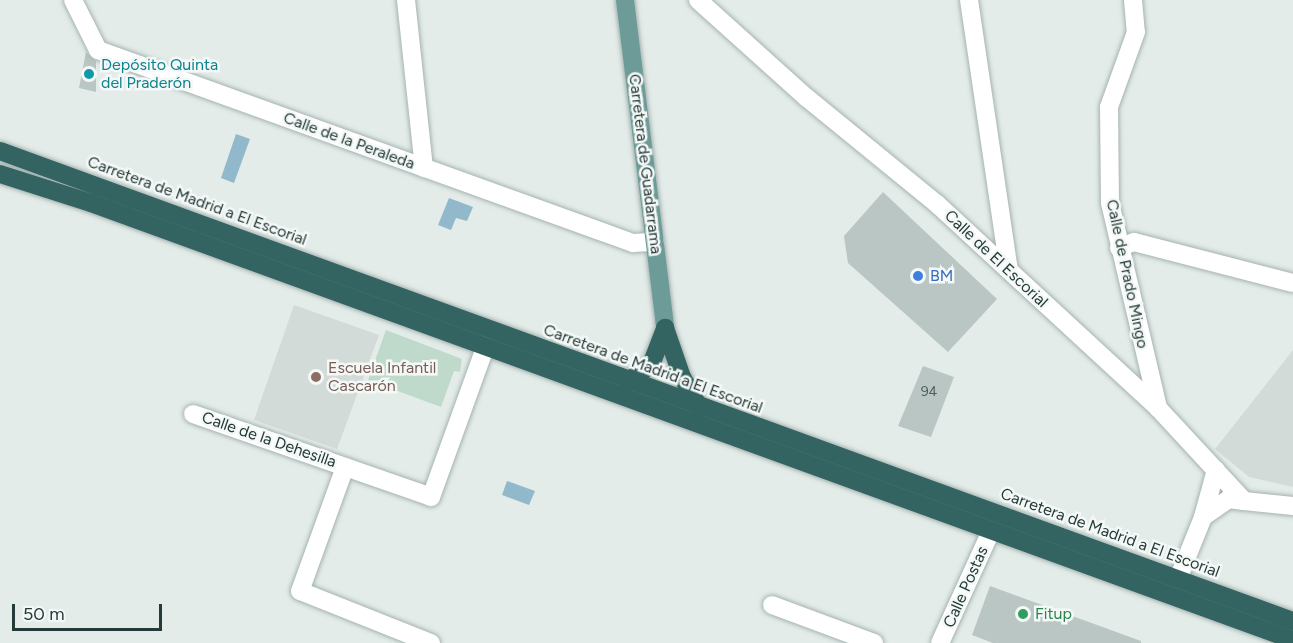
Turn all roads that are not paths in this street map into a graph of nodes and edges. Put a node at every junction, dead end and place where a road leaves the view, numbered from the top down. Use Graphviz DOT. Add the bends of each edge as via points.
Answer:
graph roads {
  1 [pos="72,0"];
  2 [pos="406,0"];
  3 [pos="625,0"];
  4 [pos="698,0"];
  5 [pos="969,0"];
  6 [pos="1133,0"];
  7 [pos="0,152"];
  8 [pos="424,168"];
  9 [pos="0,174"];
  10 [pos="655,242"];
  11 [pos="1119,248"];
  12 [pos="1009,270"];
  13 [pos="1293,283"];
  14 [pos="665,328"];
  15 [pos="486,345"];
  16 [pos="628,381"];
  17 [pos="699,406"];
  18 [pos="1158,408"];
  19 [pos="193,414"];
  20 [pos="345,467"];
  21 [pos="1216,470"];
  22 [pos="1244,501"];
  23 [pos="1293,506"];
  24 [pos="1203,517"];
  25 [pos="991,531"];
  26 [pos="1178,579"];
  27 [pos="772,605"];
  28 [pos="1293,621"];
  29 [pos="1293,640"];
  30 [pos="431,643"];
  31 [pos="874,643"];
  32 [pos="940,643"];
  1 -- 8 [label="street, Calle de la Peraleda" via="98,50"];
  2 -- 8 [label="street"];
  3 -- 10 [label="main road, Carretera de Guadarrama"];
  4 -- 12 [label="street, Calle de El Escorial"];
  5 -- 12 [label="street"];
  6 -- 11 [label="street, Calle de Prado Mingo" via="1136,32 1109,107 1110,203"];
  7 -- 16 [label="highway, Carretera de Madrid a El Escorial"];
  8 -- 10 [label="street, Calle de la Peraleda" via="633,243"];
  9 -- 15 [label="highway"];
  10 -- 14 [label="main road, Carretera de Guadarrama"];
  11 -- 13 [label="street" via="1134,242"];
  11 -- 18 [label="street, Calle de Prado Mingo"];
  12 -- 18 [label="street, Calle de El Escorial"];
  14 -- 16 [label="highway" via="651,365"];
  14 -- 17 [label="highway" via="682,377"];
  15 -- 20 [label="street, Calle de la Dehesilla" via="431,497"];
  15 -- 25 [label="highway"];
  16 -- 17 [label="highway, Carretera de Madrid a El Escorial"];
  17 -- 26 [label="highway, Carretera de Madrid a El Escorial"];
  18 -- 21 [label="street, Calle de El Escorial"];
  19 -- 20 [label="street, Calle de la Dehesilla"];
  20 -- 30 [label="street, Calle de la Dehesilla" via="300,591"];
  21 -- 22 [label="street, Calle de El Escorial"];
  21 -- 24 [label="street"];
  22 -- 23 [label="street"];
  22 -- 24 [label="street" via="1229,499"];
  24 -- 26 [label="street"];
  25 -- 29 [label="highway"];
  25 -- 32 [label="street, Calle Postas"];
  26 -- 28 [label="highway, Carretera de Madrid a El Escorial"];
  27 -- 31 [label="street"];
}
